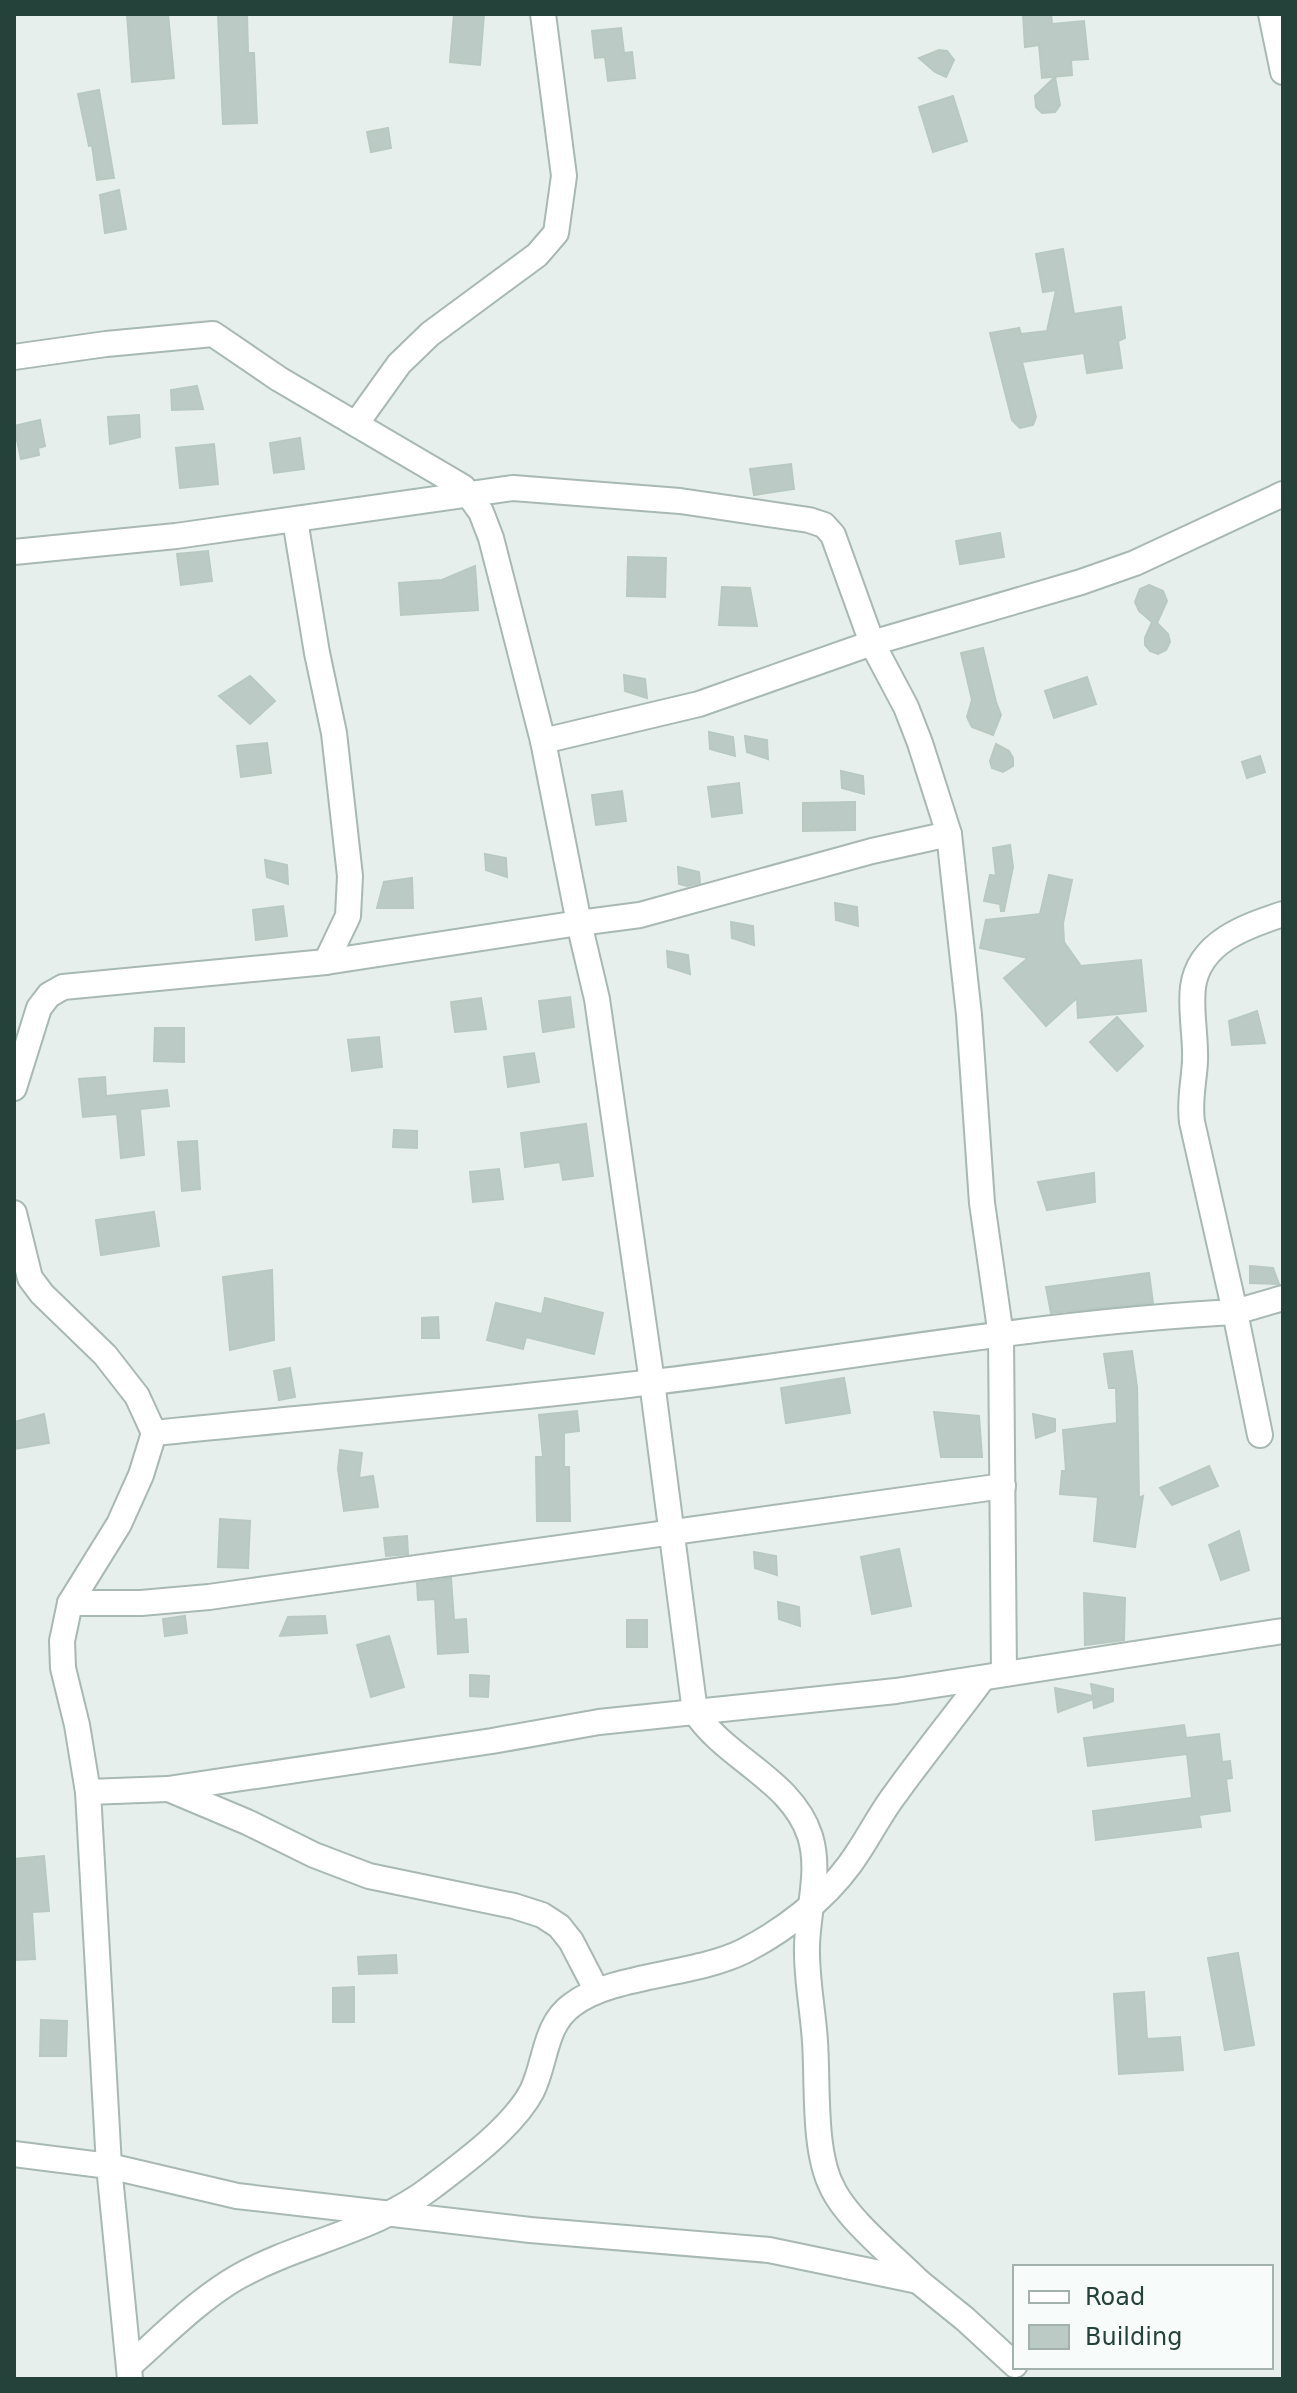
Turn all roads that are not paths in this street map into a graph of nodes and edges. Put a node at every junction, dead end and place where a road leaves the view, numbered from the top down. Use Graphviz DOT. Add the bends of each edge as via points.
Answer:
graph roads {
  1 [pos="543,14"];
  2 [pos="1276,23"];
  3 [pos="1283,72"];
  4 [pos="14,357"];
  5 [pos="356,424"];
  6 [pos="469,494"];
  7 [pos="1283,494"];
  8 [pos="295,520"];
  9 [pos="14,552"];
  10 [pos="872,643"];
  11 [pos="543,741"];
  12 [pos="949,834"];
  13 [pos="1283,914"];
  14 [pos="579,923"];
  15 [pos="326,962"];
  16 [pos="39,1008"];
  17 [pos="14,1021"];
  18 [pos="14,1088"];
  19 [pos="14,1213"];
  20 [pos="1283,1298"];
  21 [pos="1235,1312"];
  22 [pos="1001,1336"];
  23 [pos="652,1382"];
  24 [pos="154,1433"];
  25 [pos="1260,1435"];
  26 [pos="1003,1486"];
  27 [pos="671,1533"];
  28 [pos="70,1603"];
  29 [pos="1283,1631"];
  30 [pos="994,1676"];
  31 [pos="695,1712"];
  32 [pos="168,1789"];
  33 [pos="88,1792"];
  34 [pos="810,1907"];
  35 [pos="597,1991"];
  36 [pos="14,2154"];
  37 [pos="109,2166"];
  38 [pos="391,2214"];
  39 [pos="918,2281"];
  40 [pos="1013,2363"];
  41 [pos="130,2372"];
  1 -- 5 [label="street" via="564,176 556,233 537,255 430,334 399,364"];
  2 -- 3 [label="street"];
  4 -- 5 [label="street" via="213,334"];
  5 -- 6 [label="street"];
  6 -- 8 [label="street"];
  6 -- 10 [label="street" via="538,488 680,501 824,525 833,535"];
  6 -- 11 [label="street" via="491,538"];
  7 -- 10 [label="street" via="1135,563"];
  8 -- 9 [label="street"];
  8 -- 15 [label="street" via="334,733 350,876 348,916"];
  10 -- 11 [label="street" via="699,704"];
  10 -- 12 [label="street" via="911,719"];
  11 -- 14 [label="street"];
  12 -- 14 [label="street" via="640,915"];
  12 -- 22 [label="street" via="982,1203"];
  13 -- 21 [label="street" via="1247,925 1207,953 1193,988 1192,1122"];
  14 -- 15 [label="street"];
  14 -- 23 [label="street" via="597,999"];
  15 -- 16 [label="street" via="63,987"];
  16 -- 17 [label="street"];
  16 -- 18 [label="street"];
  19 -- 24 [label="street" via="30,1278 105,1355 137,1396"];
  20 -- 21 [label="street"];
  21 -- 22 [label="street" via="1150,1316"];
  21 -- 25 [label="street"];
  22 -- 23 [label="street"];
  22 -- 26 [label="street"];
  23 -- 24 [label="street"];
  23 -- 27 [label="street"];
  24 -- 28 [label="street" via="119,1524"];
  26 -- 27 [label="street"];
  26 -- 30 [label="street"];
  27 -- 28 [label="street" via="209,1597"];
  27 -- 31 [label="street"];
  28 -- 33 [label="street" via="63,1668"];
  29 -- 30 [label="street"];
  30 -- 31 [label="street"];
  30 -- 34 [label="street" via="895,1793 849,1865"];
  31 -- 32 [label="street"];
  31 -- 34 [label="street" via="706,1729 758,1770 798,1812 815,1856"];
  32 -- 33 [label="street"];
  32 -- 35 [label="street" via="369,1876 542,1915 571,1941"];
  33 -- 37 [label="street"];
  34 -- 35 [label="street" via="741,1952 691,1970"];
  34 -- 39 [label="street" via="806,1974 824,2164 842,2204"];
  35 -- 38 [label="street" via="563,2013 519,2111 430,2189"];
  36 -- 37 [label="street"];
  37 -- 38 [label="street" via="237,2196"];
  37 -- 41 [label="street"];
  38 -- 39 [label="street" via="769,2250"];
  38 -- 41 [label="street" via="235,2278 193,2310"];
  39 -- 40 [label="street"];
}
